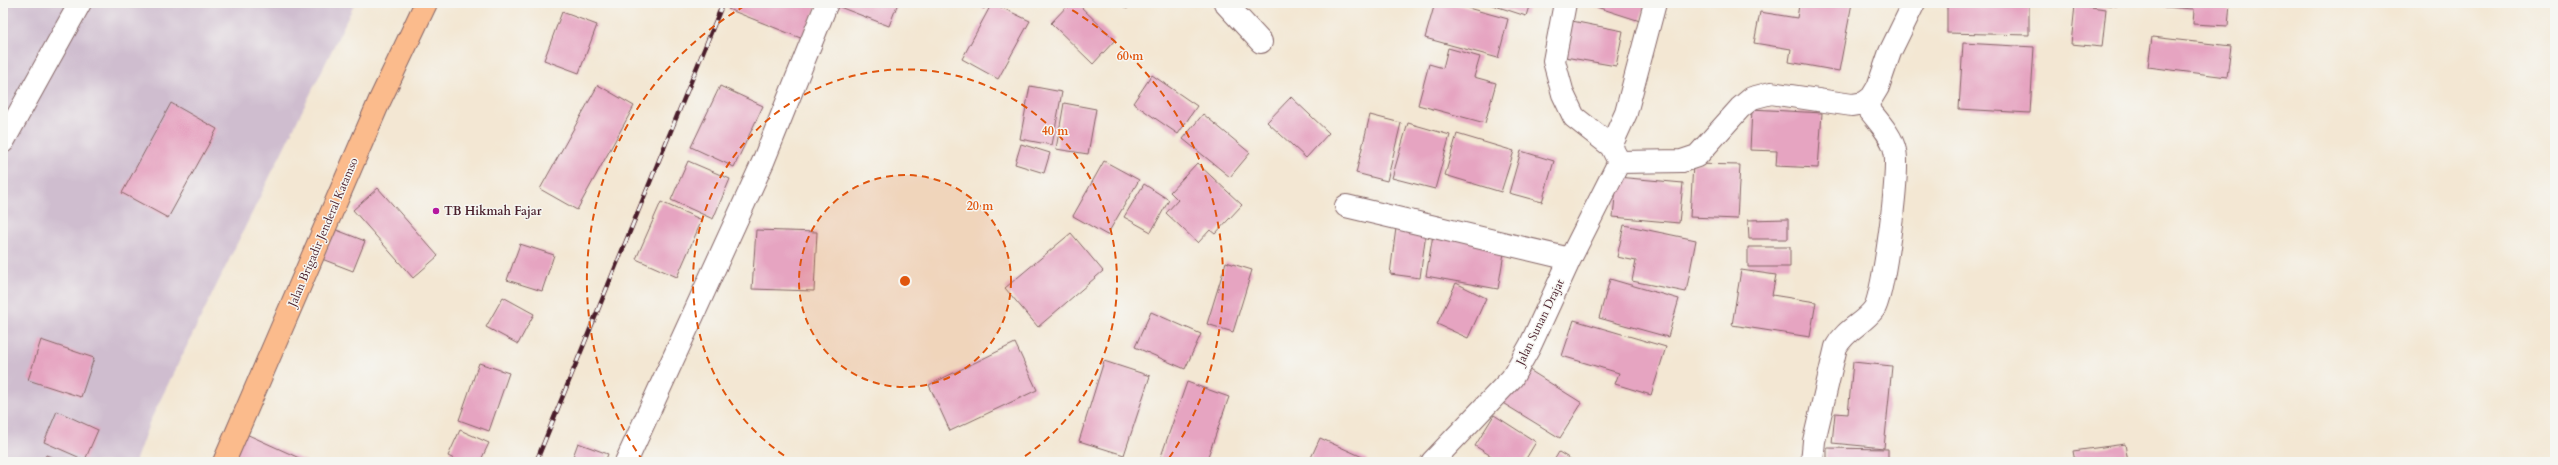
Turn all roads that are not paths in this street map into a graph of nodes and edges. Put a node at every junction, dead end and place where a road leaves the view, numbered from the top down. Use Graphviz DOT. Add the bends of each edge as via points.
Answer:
graph roads {
  1 [pos="80,3"];
  2 [pos="426,3"];
  3 [pos="827,3"];
  4 [pos="1224,3"];
  5 [pos="1564,3"];
  6 [pos="1655,3"];
  7 [pos="1914,3"];
  8 [pos="1261,42"];
  9 [pos="1864,103"];
  10 [pos="3,142"];
  11 [pos="1615,154"];
  12 [pos="1346,206"];
  13 [pos="1570,259"];
  14 [pos="224,462"];
  15 [pos="626,462"];
  16 [pos="1432,462"];
  17 [pos="1812,462"];
  1 -- 10 [label="street"];
  2 -- 14 [label="highway, Jalan Brigadir Jenderal Katamso" via="379,102"];
  3 -- 15 [label="street" via="763,162"];
  4 -- 8 [label="street"];
  5 -- 11 [label="street" via="1554,61 1563,94 1574,117"];
  6 -- 11 [label="street, Jalan Sunan Drajat"];
  7 -- 9 [label="street" via="1890,52 1878,87 1872,97"];
  9 -- 11 [label="street" via="1852,105 1771,93 1752,98 1697,156 1682,162"];
  9 -- 17 [label="street" via="1891,141 1896,154 1887,251 1874,309 1842,336 1836,347 1814,441"];
  11 -- 13 [label="street, Jalan Sunan Drajat"];
  12 -- 13 [label="street"];
  13 -- 16 [label="street, Jalan Sunan Drajat" via="1530,346 1512,378"];
}
